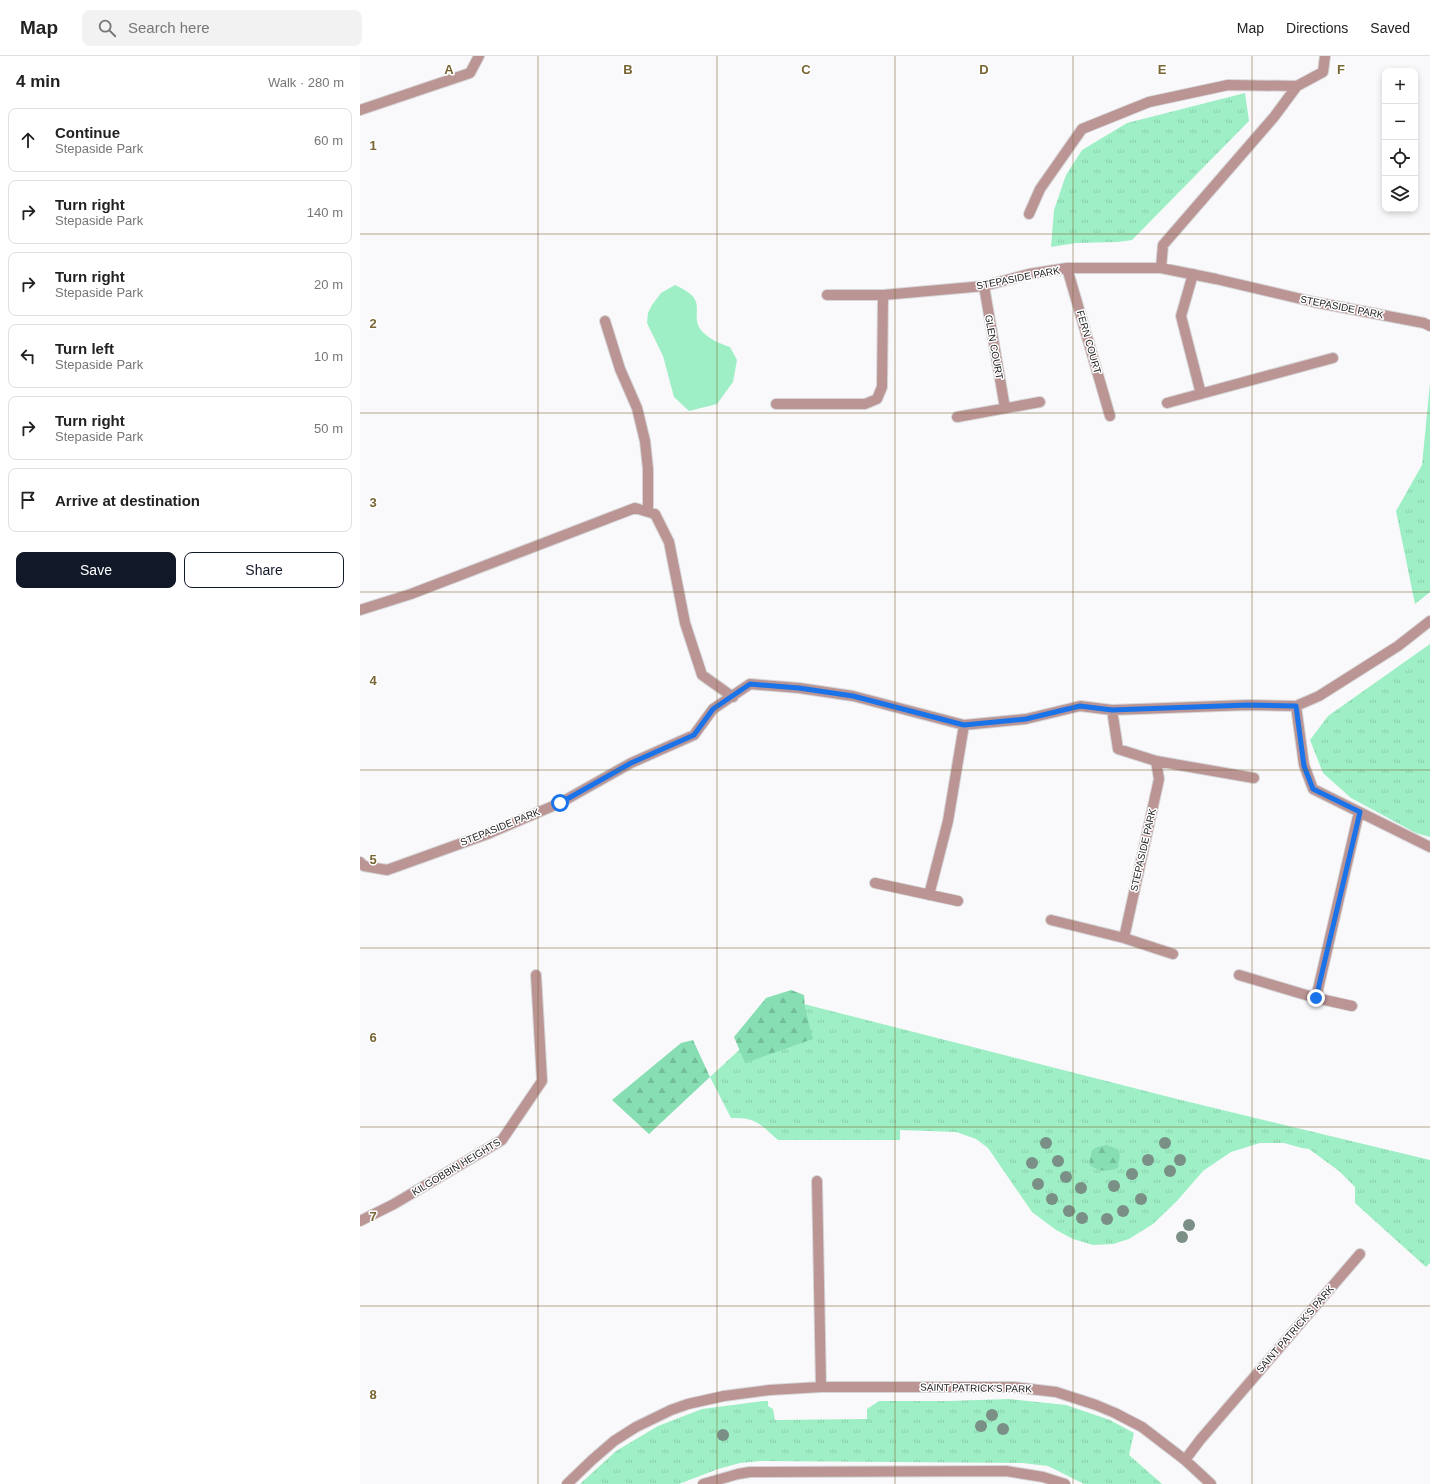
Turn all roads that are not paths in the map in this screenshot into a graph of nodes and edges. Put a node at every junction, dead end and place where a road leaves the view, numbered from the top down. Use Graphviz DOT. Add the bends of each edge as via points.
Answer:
graph roads {
  1 [pos="479,56"];
  2 [pos="1325,56"];
  3 [pos="1297,86"];
  4 [pos="360,110"];
  5 [pos="1029,214"];
  6 [pos="1068,268"];
  7 [pos="1161,268"];
  8 [pos="1193,274"];
  9 [pos="984,286"];
  10 [pos="827,294"];
  11 [pos="884,295"];
  12 [pos="605,321"];
  13 [pos="1430,326"];
  14 [pos="1333,358"];
  15 [pos="1201,394"];
  16 [pos="1040,402"];
  17 [pos="1167,403"];
  18 [pos="776,404"];
  19 [pos="1005,408"];
  20 [pos="1110,416"];
  21 [pos="957,418"];
  22 [pos="648,512"];
  23 [pos="360,610"];
  24 [pos="1430,621"];
  25 [pos="733,697"];
  26 [pos="1296,706"];
  27 [pos="1112,710"];
  28 [pos="964,725"];
  29 [pos="1156,761"];
  30 [pos="1254,778"];
  31 [pos="1360,812"];
  32 [pos="1430,847"];
  33 [pos="360,862"];
  34 [pos="875,883"];
  35 [pos="929,895"];
  36 [pos="958,901"];
  37 [pos="1051,920"];
  38 [pos="1124,938"];
  39 [pos="1173,954"];
  40 [pos="536,975"];
  41 [pos="1239,975"];
  42 [pos="1316,998"];
  43 [pos="1352,1006"];
  44 [pos="816,1181"];
  45 [pos="360,1221"];
  46 [pos="1360,1254"];
  47 [pos="821,1387"];
  48 [pos="1185,1460"];
  49 [pos="567,1484"];
  50 [pos="703,1484"];
  51 [pos="1065,1484"];
  52 [pos="1211,1484"];
  1 -- 4 [label="street" via="470,73"];
  2 -- 3 [label="street" via="1323,72"];
  3 -- 5 [label="street" via="1228,85 1149,102 1082,129 1040,189"];
  3 -- 7 [label="street" via="1274,117 1163,245"];
  6 -- 7 [label="street, STEPASIDE PARK"];
  6 -- 9 [label="street, STEPASIDE PARK" via="1029,274"];
  6 -- 20 [label="street, FERN COURT"];
  7 -- 8 [label="street, STEPASIDE PARK"];
  8 -- 13 [label="street, STEPASIDE PARK"];
  8 -- 15 [label="street" via="1182,316"];
  9 -- 11 [label="street, STEPASIDE PARK"];
  9 -- 19 [label="street, GLEN COURT"];
  10 -- 11 [label="street, STEPASIDE PARK"];
  11 -- 18 [label="street" via="882,387 877,399 865,404"];
  12 -- 22 [label="street" via="620,369 637,408 646,448"];
  14 -- 15 [label="street"];
  15 -- 17 [label="street"];
  16 -- 19 [label="street"];
  19 -- 21 [label="street"];
  22 -- 23 [label="street" via="635,508 418,591"];
  22 -- 25 [label="street" via="656,514 669,542 685,623 702,675"];
  24 -- 26 [label="street, STEPASIDE PARK" via="1398,646 1319,696"];
  25 -- 28 [label="street, STEPASIDE PARK" via="750,684 799,688 853,696"];
  25 -- 33 [label="street, STEPASIDE PARK" via="713,709 694,735 631,763 560,803 490,833 387,870 364,866"];
  26 -- 27 [label="street, STEPASIDE PARK" via="1248,705"];
  26 -- 31 [label="street" via="1304,766 1313,789"];
  27 -- 28 [label="street, STEPASIDE PARK" via="1080,706 1026,719"];
  27 -- 29 [label="street" via="1118,749"];
  28 -- 35 [label="street" via="948,821"];
  29 -- 30 [label="street"];
  29 -- 38 [label="street, STEPASIDE PARK" via="1159,779"];
  31 -- 32 [label="street"];
  31 -- 42 [label="street"];
  34 -- 35 [label="street"];
  35 -- 36 [label="street"];
  37 -- 38 [label="street"];
  38 -- 39 [label="street"];
  40 -- 45 [label="street, KILGOBBIN HEIGHTS" via="542,1081 502,1140 394,1204"];
  41 -- 42 [label="street"];
  42 -- 43 [label="street"];
  44 -- 47 [label="street"];
  46 -- 48 [label="street, SAINT PATRICK'S PARK"];
  47 -- 48 [label="street, SAINT PATRICK'S PARK" via="1013,1387 1056,1392 1096,1404 1142,1427"];
  47 -- 49 [label="street, SAINT PATRICK'S PARK" via="724,1396 671,1410 614,1441"];
  48 -- 52 [label="street, SAINT PATRICK'S PARK"];
  50 -- 51 [label="street" via="750,1472 1006,1471 1043,1477"];
}
